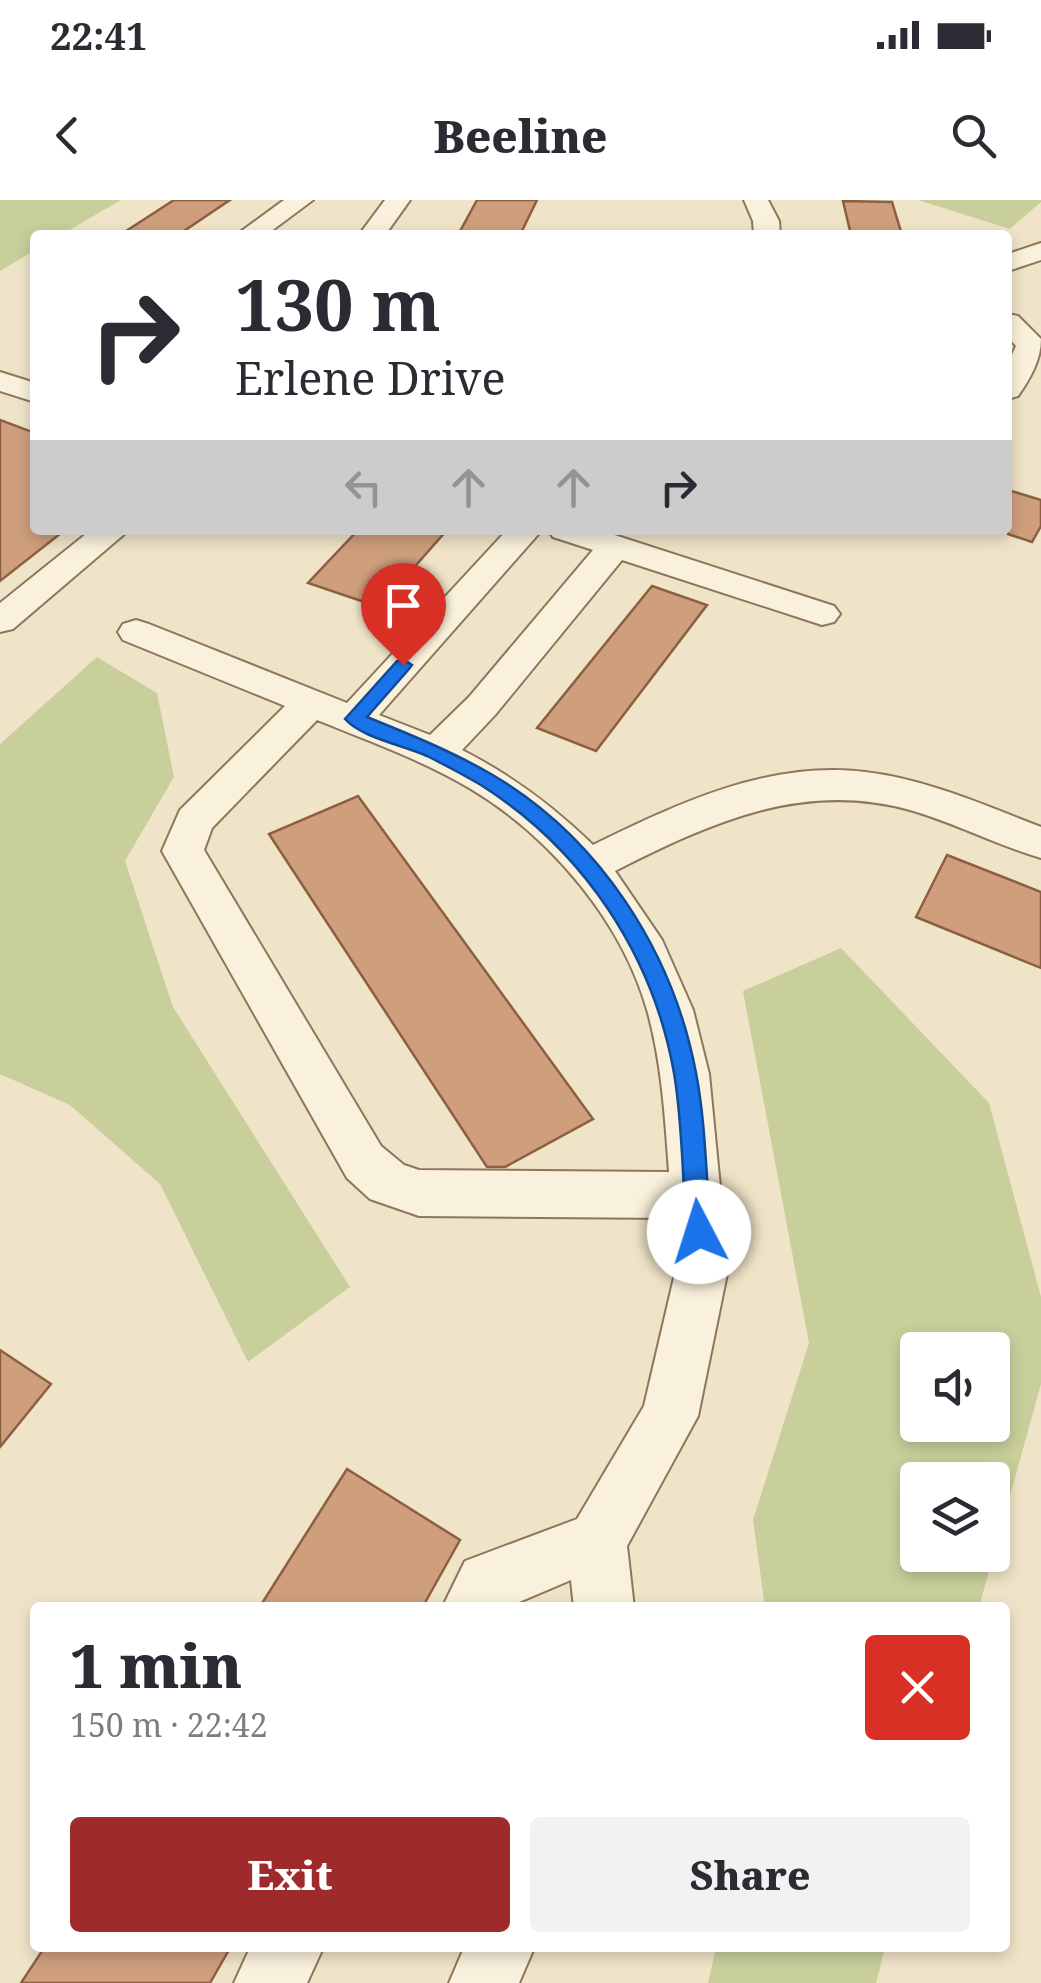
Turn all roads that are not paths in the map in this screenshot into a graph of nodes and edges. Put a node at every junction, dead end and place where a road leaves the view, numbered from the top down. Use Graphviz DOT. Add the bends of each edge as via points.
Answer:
graph roads {
  1 [pos="301,200"];
  2 [pos="398,200"];
  3 [pos="756,200"];
  4 [pos="256,230"];
  5 [pos="376,230"];
  6 [pos="767,230"];
  7 [pos="1041,252"];
  8 [pos="1012,263"];
  9 [pos="1012,326"];
  10 [pos="0,381"];
  11 [pos="1012,382"];
  12 [pos="30,391"];
  13 [pos="106,535"];
  14 [pos="520,535"];
  15 [pos="581,535"];
  16 [pos="615,546"];
  17 [pos="822,614"];
  18 [pos="0,621"];
  19 [pos="136,632"];
  20 [pos="312,702"];
  21 [pos="354,719"];
  22 [pos="436,753"];
  23 [pos="1041,843"];
  24 [pos="587,866"];
  25 [pos="696,1195"];
  26 [pos="597,1541"];
  27 [pos="475,1602"];
  28 [pos="603,1602"];
  29 [pos="286,1952"];
  30 [pos="497,1952"];
  31 [pos="269,1983"];
  32 [pos="484,1983"];
  1 -- 4 [label="street"];
  2 -- 5 [label="street"];
  3 -- 6 [label="street"];
  7 -- 8 [label="street"];
  9 -- 11 [label="street" via="1031,345"];
  10 -- 12 [label="street"];
  13 -- 18 [label="street"];
  14 -- 21 [label="street"];
  15 -- 16 [label="street"];
  16 -- 17 [label="street"];
  16 -- 22 [label="street"];
  19 -- 20 [label="street"];
  20 -- 21 [label="street"];
  20 -- 25 [label="street" via="194,821 183,850 364,1162 388,1183 419,1192"];
  21 -- 22 [label="street"];
  22 -- 24 [label="street" via="534,814"];
  23 -- 24 [label="street" via="926,800 862,786 789,788 728,802"];
  24 -- 25 [label="street" via="646,952 670,1010 685,1074"];
  25 -- 26 [label="street" via="702,1269 670,1416"];
  26 -- 27 [label="street" via="486,1582"];
  26 -- 28 [label="street"];
  29 -- 31 [label="street"];
  30 -- 32 [label="street"];
}
